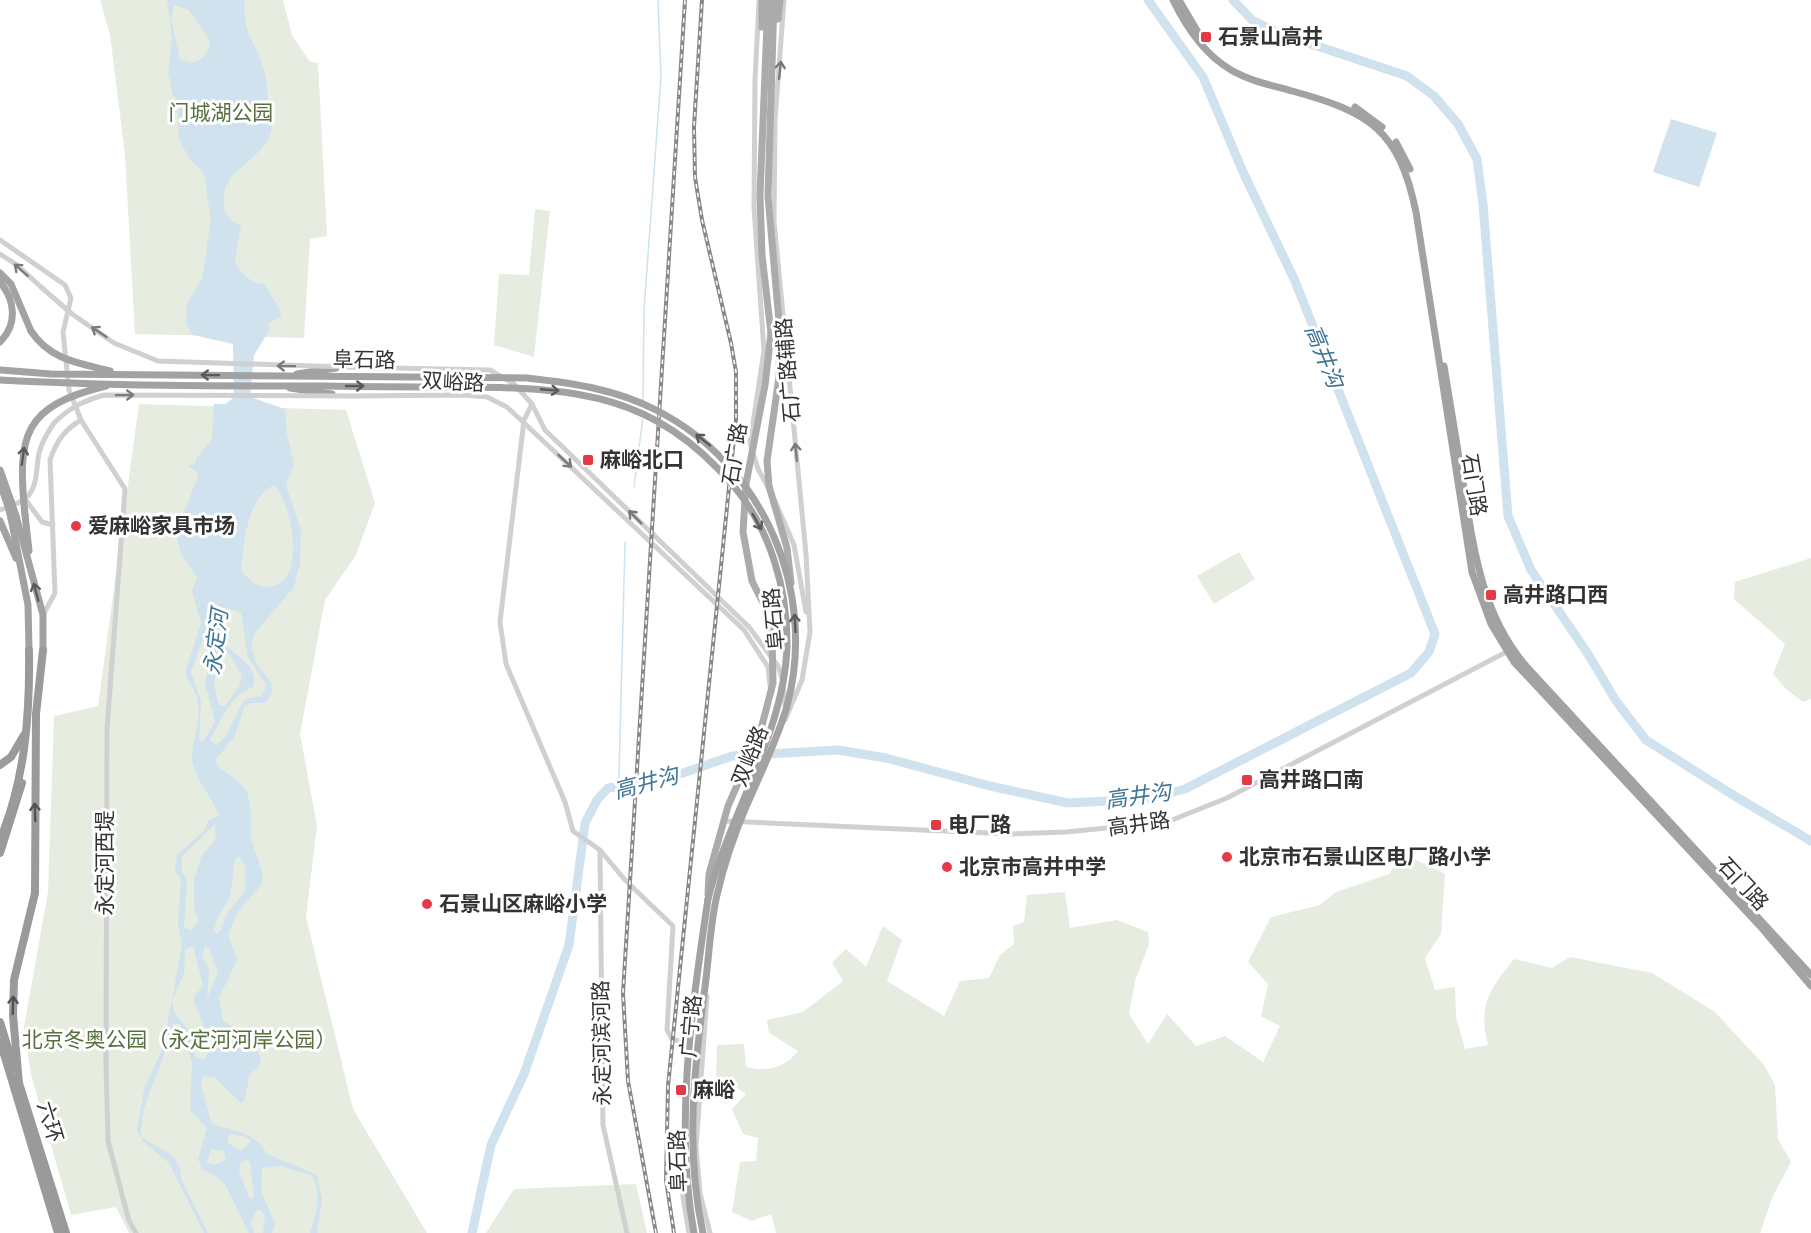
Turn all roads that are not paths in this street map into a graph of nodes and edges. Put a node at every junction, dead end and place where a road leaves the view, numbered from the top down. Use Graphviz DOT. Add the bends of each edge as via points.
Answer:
graph roads {
  1 [pos="761,0"];
  2 [pos="768,0"];
  3 [pos="774,0"];
  4 [pos="782,0"];
  5 [pos="1173,0"];
  6 [pos="1179,0"];
  7 [pos="772,57"];
  8 [pos="763,102"];
  9 [pos="0,240"];
  10 [pos="0,254"];
  11 [pos="0,273"];
  12 [pos="0,282"];
  13 [pos="0,342"];
  14 [pos="345,367"];
  15 [pos="1,370"];
  16 [pos="125,374"];
  17 [pos="290,375"];
  18 [pos="0,380"];
  19 [pos="119,383"];
  20 [pos="275,386"];
  21 [pos="352,396"];
  22 [pos="532,404"];
  23 [pos="81,420"];
  24 [pos="524,420"];
  25 [pos="0,470"];
  26 [pos="0,484"];
  27 [pos="25,499"];
  28 [pos="9,502"];
  29 [pos="0,510"];
  30 [pos="14,517"];
  31 [pos="0,521"];
  32 [pos="53,525"];
  33 [pos="805,544"];
  34 [pos="794,545"];
  35 [pos="22,571"];
  36 [pos="31,572"];
  37 [pos="793,597"];
  38 [pos="43,615"];
  39 [pos="29,650"];
  40 [pos="43,650"];
  41 [pos="1509,651"];
  42 [pos="783,681"];
  43 [pos="36,714"];
  44 [pos="26,731"];
  45 [pos="778,736"];
  46 [pos="0,765"];
  47 [pos="726,821"];
  48 [pos="741,824"];
  49 [pos="0,840"];
  50 [pos="600,850"];
  51 [pos="0,853"];
  52 [pos="708,899"];
  53 [pos="1811,975"];
  54 [pos="1811,986"];
  55 [pos="0,1022"];
  56 [pos="0,1041"];
  57 [pos="689,1044"];
  58 [pos="19,1084"];
  59 [pos="58,1233"];
  60 [pos="66,1233"];
  61 [pos="136,1233"];
  62 [pos="627,1233"];
  63 [pos="692,1233"];
  64 [pos="703,1233"];
  65 [pos="710,1233"];
  1 -- 8 [label="main road"];
  1 -- 34 [label="street, 石广路辅路" via="755,79 754,208 764,351 750,443"];
  2 -- 8 [label="main road, 石广路"];
  3 -- 7 [label="main road, 石广路"];
  4 -- 7 [label="main road"];
  33 -- 4 [label="street, 石广路辅路, one-way" via="774,221"];
  5 -- 41 [label="highway, 石门路" via="1193,35 1230,70 1338,104 1360,115 1377,127 1406,169 1472,572 1480,600"];
  6 -- 41 [label="highway, 石门路" via="1196,32 1232,66 1364,111 1401,149 1410,168 1421,217 1473,546 1486,596"];
  7 -- 37 [label="main road, 石广路, bridge" via="768,196 780,333 779,377 767,461 769,486 787,548"];
  8 -- 52 [label="main road, 石广路, bridge" via="762,255 771,333 746,484 743,532 752,581 768,613 773,683 760,733 728,806 709,874"];
  9 -- 23 [label="street" via="65,285 71,298 63,332 64,352 69,390"];
  14 -- 10 [label="street, 双峪路, one-way, bridge" via="158,361 114,342 72,314 18,265"];
  11 -- 16 [label="highway, bridge" via="11,284 37,341 54,355"];
  12 -- 13 [label="highway" via="12,302 13,314"];
  14 -- 17 [label="highway, bridge"];
  14 -- 22 [label="street, 双峪路" via="490,370 514,384"];
  15 -- 16 [label="highway, bridge"];
  17 -- 16 [label="highway, one-way, bridge"];
  37 -- 17 [label="highway, 阜石路, one-way, bridge" via="777,541 758,504 709,445 655,409 577,383 527,378"];
  18 -- 19 [label="highway, bridge"];
  19 -- 20 [label="highway, bridge"];
  36 -- 19 [label="highway, one-way, bridge" via="21,464 28,433 46,410 71,396"];
  20 -- 21 [label="highway, bridge"];
  20 -- 52 [label="highway, 阜石路, one-way, bridge" via="525,387 574,392 621,405 679,433 706,454 741,494 760,525 778,576 787,649 778,705 717,862"];
  21 -- 24 [label="street, 双峪路" via="487,397"];
  27 -- 21 [label="street, 双峪路, one-way, bridge" via="35,483 40,452 54,423 85,400 104,395"];
  22 -- 24 [label="street"];
  42 -- 22 [label="street, 双峪路, one-way" via="775,660 749,627 545,430"];
  23 -- 32 [label="street" via="56,442 50,460"];
  23 -- 61 [label="street, 永定河西堤" via="125,489 107,729 106,1063 108,1141 129,1221"];
  24 -- 47 [label="street, 双峪路, one-way, bridge" via="744,630 768,667 768,712"];
  24 -- 50 [label="street" via="500,622 506,664 565,802 573,831"];
  25 -- 28 [label="highway"];
  26 -- 28 [label="highway"];
  27 -- 29 [label="street"];
  27 -- 32 [label="street" via="42,522"];
  28 -- 30 [label="highway, bridge"];
  30 -- 35 [label="highway"];
  30 -- 36 [label="highway"];
  31 -- 35 [label="highway"];
  32 -- 38 [label="street" via="55,593"];
  33 -- 34 [label="street"];
  33 -- 45 [label="street, 石广路辅路" via="810,611 807,656 797,695"];
  34 -- 42 [label="street, 石广路辅路" via="805,596 807,640 798,682"];
  35 -- 39 [label="highway"];
  38 -- 36 [label="highway, one-way"];
  64 -- 37 [label="highway, 阜石路, one-way, bridge" via="695,1195 692,1146 696,1056 717,897 745,810 787,706 795,656"];
  38 -- 40 [label="highway"];
  39 -- 44 [label="highway"];
  40 -- 43 [label="highway"];
  41 -- 48 [label="street, 高井路" via="1227,798 1167,822 1038,834"];
  41 -- 53 [label="highway, 石门路"];
  41 -- 54 [label="highway, 石门路"];
  42 -- 45 [label="street, 双峪路" via="784,711"];
  43 -- 51 [label="highway" via="20,798"];
  58 -- 43 [label="highway, one-way" via="14,980 34,893"];
  44 -- 46 [label="highway" via="11,757"];
  44 -- 49 [label="highway" via="24,760"];
  45 -- 48 [label="street, 双峪路, bridge"];
  47 -- 48 [label="street, 高井路"];
  47 -- 57 [label="street, 广宁路" via="704,903"];
  48 -- 65 [label="street, 广宁路" via="717,901 710,962 696,1147 700,1193"];
  50 -- 57 [label="street" via="673,926 667,1030 672,1039"];
  50 -- 62 [label="street, 永定河滨河路" via="603,1125"];
  52 -- 63 [label="highway, 阜石路" via="689,1056 685,1174"];
  55 -- 58 [label="highway, 六环"];
  56 -- 59 [label="highway, 六环"];
  57 -- 63 [label="street, 广宁路" via="682,1151 683,1197"];
  58 -- 60 [label="highway, 六环"];
}
